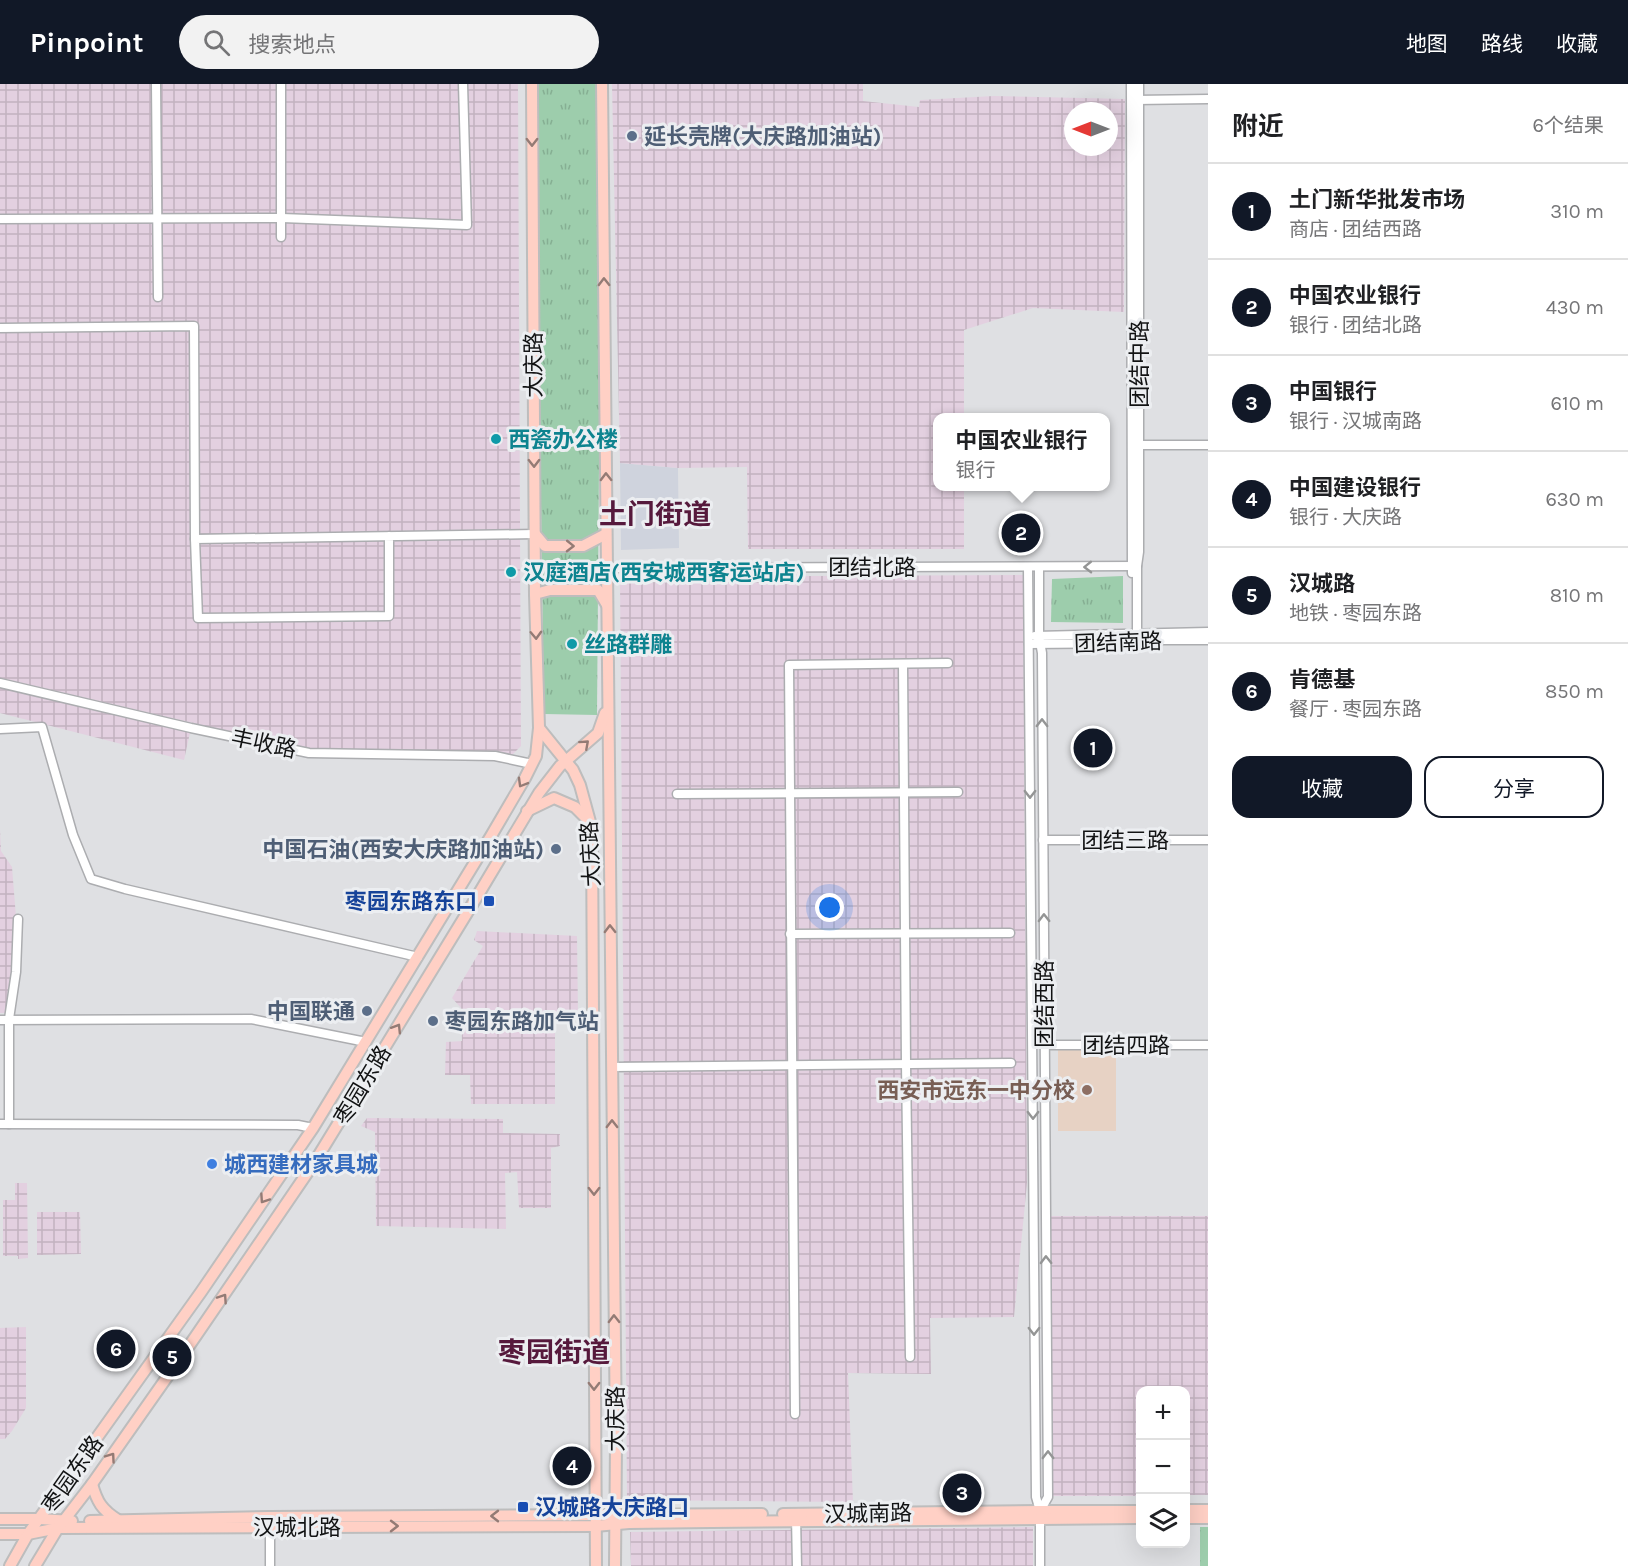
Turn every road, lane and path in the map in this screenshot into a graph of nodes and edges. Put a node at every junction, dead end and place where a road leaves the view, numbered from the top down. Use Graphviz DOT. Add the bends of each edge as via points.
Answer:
graph roads {
  1 [pos="156,84"];
  2 [pos="281,84"];
  3 [pos="463,84"];
  4 [pos="532,84"];
  5 [pos="602,84"];
  6 [pos="1131,84"];
  7 [pos="1139,84"];
  8 [pos="1208,99"];
  9 [pos="1135,100"];
  10 [pos="282,218"];
  11 [pos="0,219"];
  12 [pos="156,219"];
  13 [pos="281,237"];
  14 [pos="158,297"];
  15 [pos="0,328"];
  16 [pos="1136,445"];
  17 [pos="1208,445"];
  18 [pos="535,534"];
  19 [pos="606,534"];
  20 [pos="388,536"];
  21 [pos="195,539"];
  22 [pos="1134,566"];
  23 [pos="1028,567"];
  24 [pos="1039,567"];
  25 [pos="607,568"];
  26 [pos="535,594"];
  27 [pos="607,606"];
  28 [pos="1208,632"];
  29 [pos="1134,639"];
  30 [pos="1029,640"];
  31 [pos="1040,640"];
  32 [pos="1208,640"];
  33 [pos="948,663"];
  34 [pos="903,664"];
  35 [pos="0,682"];
  36 [pos="608,704"];
  37 [pos="540,728"];
  38 [pos="0,729"];
  39 [pos="567,761"];
  40 [pos="532,764"];
  41 [pos="904,792"];
  42 [pos="958,792"];
  43 [pos="789,793"];
  44 [pos="677,794"];
  45 [pos="527,811"];
  46 [pos="591,822"];
  47 [pos="1043,840"];
  48 [pos="1208,840"];
  49 [pos="610,859"];
  50 [pos="592,860"];
  51 [pos="18,919"];
  52 [pos="1010,933"];
  53 [pos="790,934"];
  54 [pos="906,934"];
  55 [pos="418,957"];
  56 [pos="4,1019"];
  57 [pos="366,1042"];
  58 [pos="1044,1045"];
  59 [pos="1208,1045"];
  60 [pos="1011,1063"];
  61 [pos="906,1064"];
  62 [pos="791,1065"];
  63 [pos="612,1067"];
  64 [pos="5,1124"];
  65 [pos="313,1128"];
  66 [pos="910,1358"];
  67 [pos="795,1414"];
  68 [pos="92,1484"];
  69 [pos="1190,1510"];
  70 [pos="1208,1510"];
  71 [pos="1136,1511"];
  72 [pos="1040,1514"];
  73 [pos="796,1518"];
  74 [pos="1136,1518"];
  75 [pos="1190,1518"];
  76 [pos="1208,1518"];
  77 [pos="0,1519"];
  78 [pos="40,1519"];
  79 [pos="118,1520"];
  80 [pos="595,1520"];
  81 [pos="615,1520"];
  82 [pos="269,1522"];
  83 [pos="61,1525"];
  84 [pos="0,1534"];
  85 [pos="28,1534"];
  86 [pos="10,1566"];
  87 [pos="35,1566"];
  88 [pos="270,1566"];
  89 [pos="596,1566"];
  90 [pos="615,1566"];
  91 [pos="796,1566"];
  92 [pos="1040,1566"];
  1 -- 12 [label="street"];
  2 -- 10 [label="street"];
  3 -- 10 [label="street" via="466,225"];
  4 -- 18 [label="main road, 大庆路, one-way"];
  19 -- 5 [label="main road, 大庆路, one-way"];
  6 -- 9 [label="street, 团结中路"];
  7 -- 9 [label="street, 团结中路"];
  8 -- 9 [label="street"];
  9 -- 16 [label="street, 团结中路"];
  10 -- 12 [label="street"];
  10 -- 13 [label="street"];
  11 -- 12 [label="street"];
  12 -- 14 [label="street"];
  15 -- 21 [label="street" via="194,326"];
  16 -- 17 [label="street"];
  16 -- 22 [label="street, 团结中路"];
  18 -- 19 [label="main road, one-way" via="546,546 583,546"];
  18 -- 20 [label="street"];
  18 -- 26 [label="main road, 大庆路"];
  19 -- 25 [label="main road, 大庆路"];
  20 -- 21 [label="street"];
  20 -- 21 [label="street" via="388,616 198,618"];
  22 -- 24 [label="street, 团结北路, one-way"];
  22 -- 29 [label="street, 团结中路"];
  23 -- 24 [label="street, 团结北路"];
  23 -- 25 [label="street, 团结北路"];
  23 -- 30 [label="street, 团结西路"];
  24 -- 31 [label="street, 团结西路"];
  25 -- 27 [label="main road, 大庆路"];
  26 -- 27 [label="main road" via="550,590 597,590"];
  26 -- 37 [label="main road, 大庆路, one-way"];
  27 -- 36 [label="main road, 大庆路"];
  28 -- 29 [label="street, 团结南路" via="1143,633"];
  29 -- 31 [label="street, 团结南路"];
  29 -- 32 [label="street, 团结南路"];
  30 -- 31 [label="street, 团结南路"];
  30 -- 72 [label="street, 团结西路, one-way" via="1036,1497"];
  47 -- 31 [label="street, 团结西路, one-way"];
  33 -- 34 [label="street"];
  34 -- 41 [label="street"];
  34 -- 43 [label="street" via="789,665"];
  35 -- 40 [label="street, 丰收路" via="309,753 495,756"];
  39 -- 36 [label="main road, 枣园东路, one-way" via="598,733"];
  36 -- 49 [label="main road, 大庆路"];
  37 -- 39 [label="main road, 大庆路"];
  37 -- 40 [label="main road, 枣园东路"];
  38 -- 55 [label="street" via="42,727 73,835 91,879"];
  39 -- 45 [label="main road, 枣园东路"];
  39 -- 46 [label="main road, 大庆路" via="580,785"];
  40 -- 55 [label="main road, 枣园东路, one-way"];
  41 -- 42 [label="street"];
  41 -- 43 [label="street"];
  41 -- 54 [label="street"];
  43 -- 44 [label="street"];
  43 -- 53 [label="street"];
  45 -- 46 [label="main road" via="554,798 575,807"];
  68 -- 45 [label="main road, 枣园东路, one-way" via="314,1163"];
  46 -- 50 [label="main road, 大庆路"];
  47 -- 48 [label="street, 团结三路"];
  58 -- 47 [label="street, 团结西路, one-way"];
  49 -- 50 [label="main road"];
  63 -- 49 [label="main road, 大庆路, one-way"];
  50 -- 80 [label="main road, 大庆路, one-way"];
  51 -- 56 [label="street" via="16,972"];
  52 -- 54 [label="street"];
  53 -- 54 [label="street"];
  53 -- 62 [label="street"];
  54 -- 61 [label="street"];
  55 -- 57 [label="main road, 枣园东路"];
  56 -- 57 [label="street" via="251,1019"];
  56 -- 64 [label="street"];
  57 -- 65 [label="main road, 枣园东路"];
  58 -- 59 [label="street, 团结四路"];
  72 -- 58 [label="street, 团结西路, one-way" via="1048,1497"];
  60 -- 61 [label="street"];
  61 -- 62 [label="street"];
  61 -- 66 [label="street"];
  62 -- 63 [label="street"];
  62 -- 67 [label="street"];
  81 -- 63 [label="main road, 大庆路, one-way"];
  64 -- 65 [label="street"];
  65 -- 78 [label="main road, 枣园东路, one-way"];
  68 -- 79 [label="main road" via="96,1500"];
  68 -- 83 [label="main road, 枣园东路"];
  69 -- 70 [label="main road"];
  71 -- 72 [label="main road, 汉城南路"];
  72 -- 73 [label="main road, 汉城南路"];
  72 -- 74 [label="main road, 汉城南路"];
  72 -- 92 [label="street, 团结西路"];
  73 -- 81 [label="main road, 汉城南路"];
  73 -- 91 [label="street"];
  75 -- 76 [label="main road"];
  77 -- 78 [label="main road, 汉城北路"];
  78 -- 83 [label="main road, 汉城北路"];
  78 -- 85 [label="main road, 枣园东路"];
  79 -- 82 [label="main road, 汉城北路"];
  79 -- 83 [label="main road, 汉城北路"];
  80 -- 81 [label="main road, 汉城南路"];
  80 -- 82 [label="main road, 汉城北路"];
  80 -- 89 [label="main road, 大庆路"];
  81 -- 90 [label="main road, 大庆路"];
  82 -- 83 [label="main road, 汉城北路"];
  82 -- 88 [label="street"];
  83 -- 85 [label="main road, 汉城北路"];
  83 -- 87 [label="main road, 枣园东路"];
  84 -- 85 [label="main road, 汉城北路"];
  85 -- 86 [label="main road, 枣园东路"];
}
